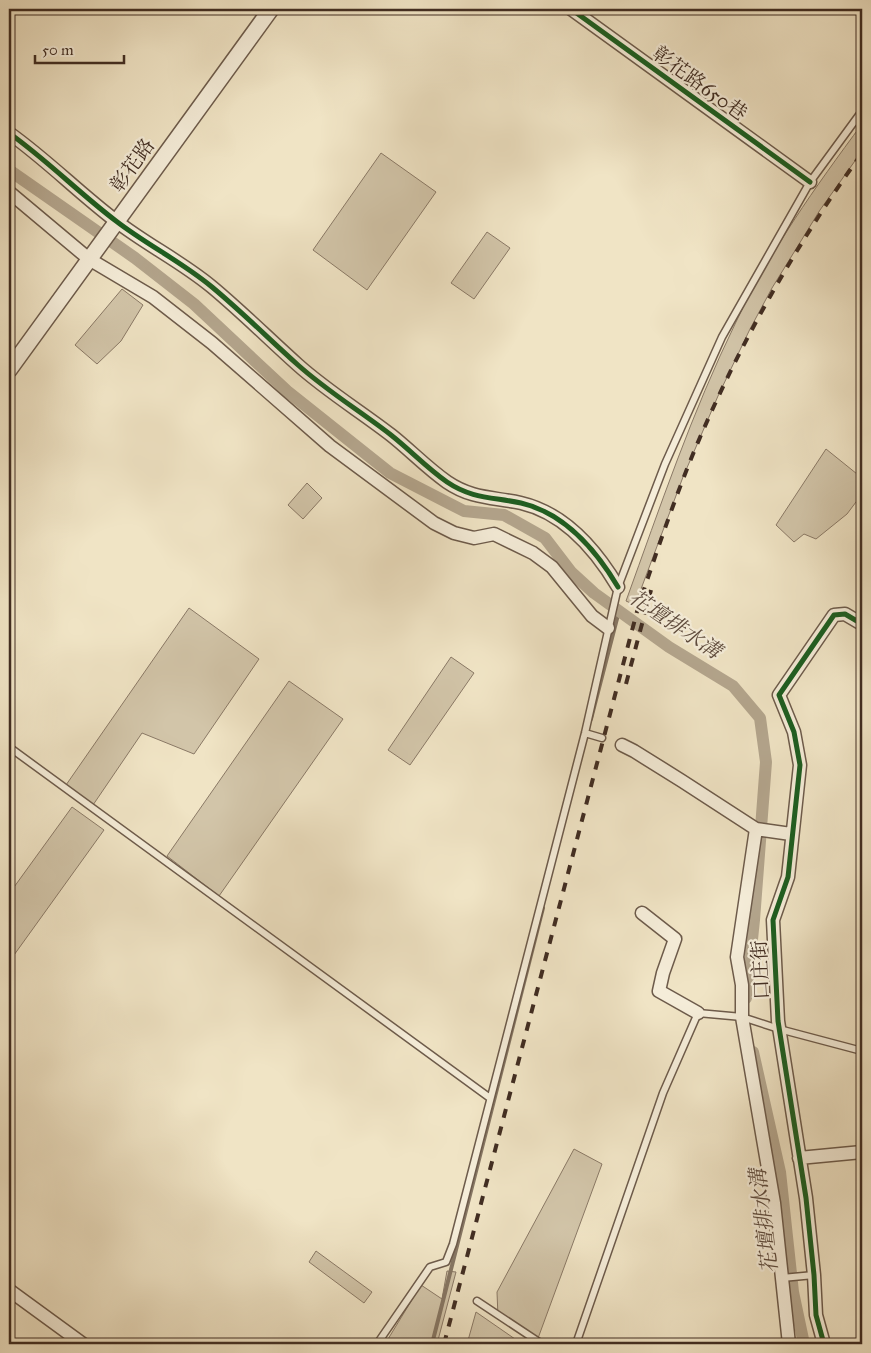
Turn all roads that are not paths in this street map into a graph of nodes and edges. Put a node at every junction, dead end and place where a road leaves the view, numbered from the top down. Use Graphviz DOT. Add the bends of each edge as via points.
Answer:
graph roads {
  1 [pos="271,9"];
  2 [pos="571,9"];
  3 [pos="862,110"];
  4 [pos="9,133"];
  5 [pos="810,182"];
  6 [pos="9,192"];
  7 [pos="114,224"];
  8 [pos="93,253"];
  9 [pos="9,370"];
  10 [pos="617,589"];
  11 [pos="861,621"];
  12 [pos="609,623"];
  13 [pos="585,734"];
  14 [pos="602,738"];
  15 [pos="622,745"];
  16 [pos="9,747"];
  17 [pos="759,830"];
  18 [pos="788,834"];
  19 [pos="642,913"];
  20 [pos="698,1013"];
  21 [pos="742,1018"];
  22 [pos="779,1029"];
  23 [pos="862,1051"];
  24 [pos="490,1098"];
  25 [pos="862,1152"];
  26 [pos="799,1158"];
  27 [pos="811,1275"];
  28 [pos="784,1278"];
  29 [pos="9,1290"];
  30 [pos="477,1301"];
  31 [pos="84,1344"];
  32 [pos="377,1344"];
  33 [pos="542,1344"];
  34 [pos="576,1344"];
  35 [pos="789,1344"];
  36 [pos="824,1344"];
  1 -- 7 [label="street, 彰花路"];
  2 -- 5 [label="street, 彰花路650巷"];
  3 -- 5 [label="lane"];
  4 -- 7 [label="street" via="35,152"];
  5 -- 10 [label="lane" via="722,337 665,464"];
  6 -- 8 [label="street"];
  7 -- 8 [label="street, 彰花路"];
  7 -- 10 [label="street" via="210,286 298,366 390,434 447,482 480,497 522,503 564,523 587,545"];
  8 -- 9 [label="street, 彰花路"];
  8 -- 12 [label="street" via="212,343 330,446 434,523 474,538 494,534 532,553 552,568 592,616"];
  10 -- 12 [label="lane"];
  11 -- 18 [label="street, 口庄街" via="845,614 834,615 779,695 794,732 800,765"];
  12 -- 13 [label="lane"];
  13 -- 14 [label="lane"];
  13 -- 24 [label="lane"];
  15 -- 17 [label="street"];
  16 -- 24 [label="lane"];
  17 -- 18 [label="street"];
  17 -- 21 [label="street" via="737,957 742,985"];
  18 -- 22 [label="street, 口庄街" via="788,877 773,920"];
  19 -- 20 [label="street" via="675,940 660,991"];
  20 -- 21 [label="lane"];
  20 -- 34 [label="lane" via="663,1092"];
  21 -- 22 [label="lane"];
  21 -- 28 [label="street"];
  22 -- 23 [label="lane"];
  22 -- 26 [label="street, 口庄街"];
  24 -- 32 [label="lane" via="446,1262 430,1267"];
  25 -- 26 [label="street"];
  26 -- 27 [label="street, 口庄街" via="806,1198"];
  27 -- 28 [label="lane"];
  27 -- 36 [label="street, 口庄街"];
  28 -- 35 [label="street"];
  29 -- 31 [label="street"];
  30 -- 33 [label="lane"];
}
